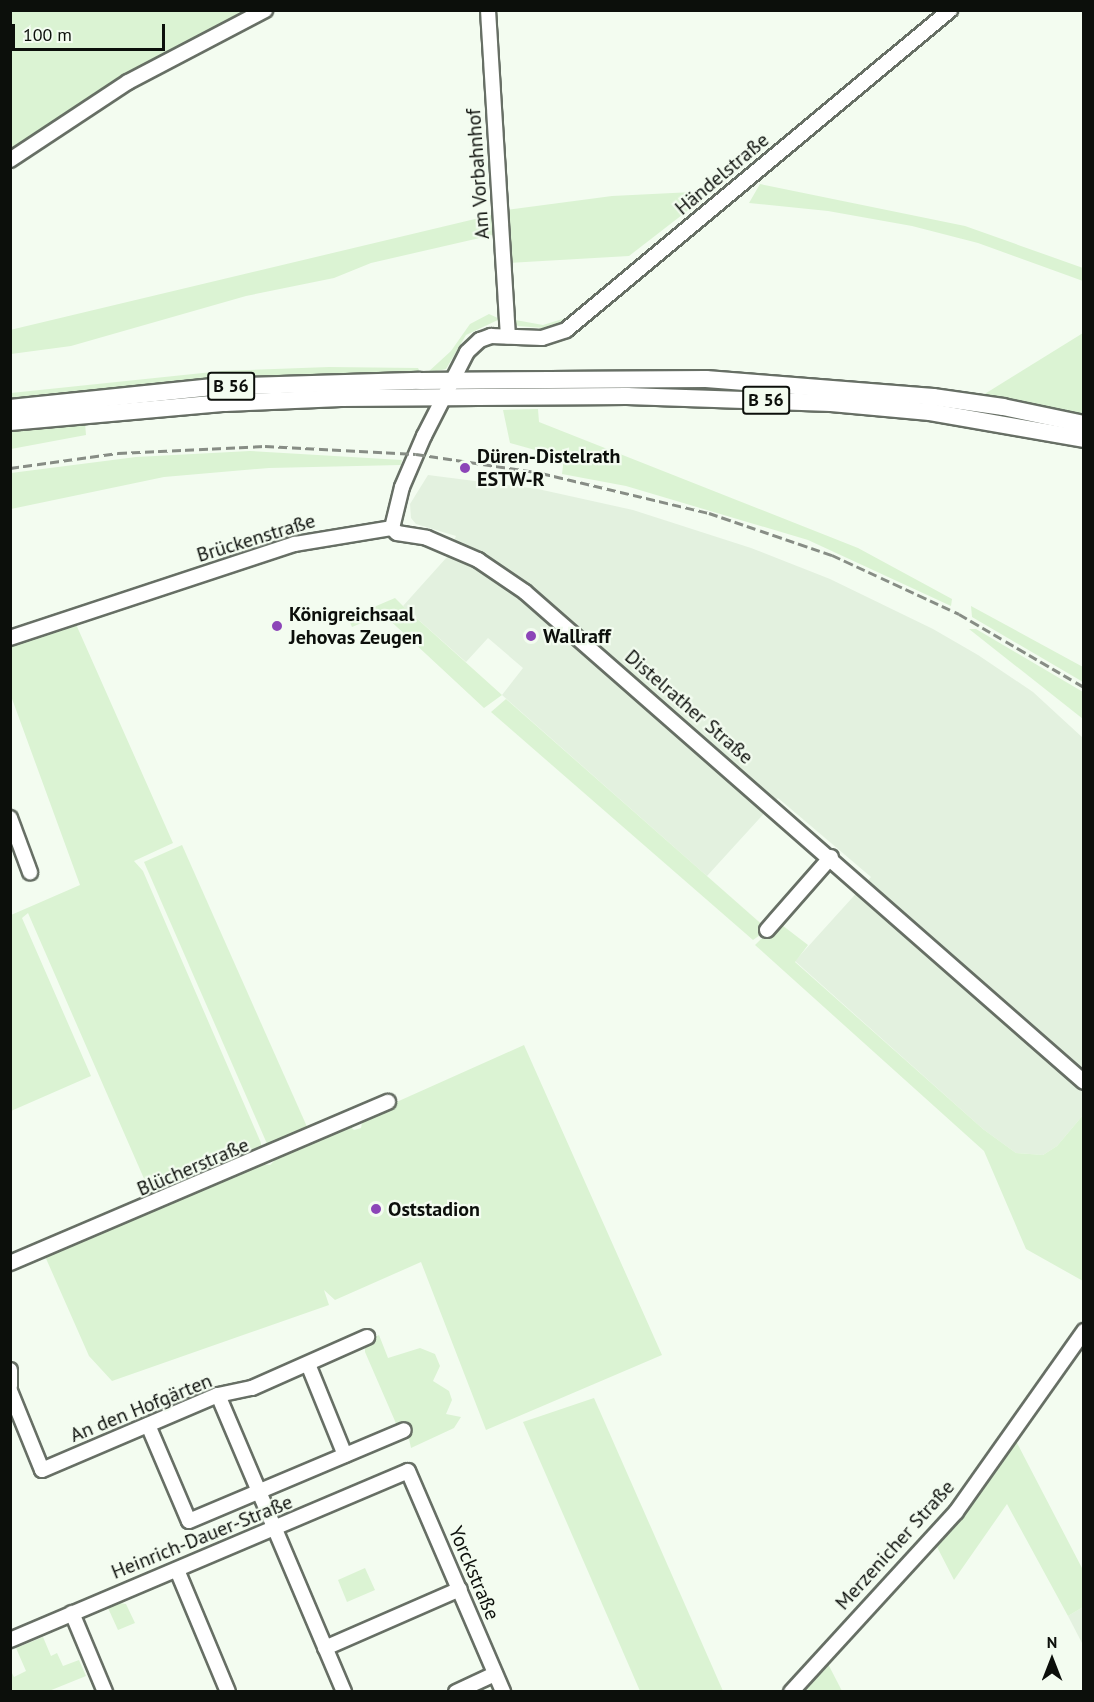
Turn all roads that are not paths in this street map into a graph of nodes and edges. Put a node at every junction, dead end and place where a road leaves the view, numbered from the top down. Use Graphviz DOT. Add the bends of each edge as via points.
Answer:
graph roads {
  1 [pos="265,10"];
  2 [pos="488,10"];
  3 [pos="950,10"];
  4 [pos="10,160"];
  5 [pos="508,336"];
  6 [pos="449,388"];
  7 [pos="10,408"];
  8 [pos="10,422"];
  9 [pos="1083,424"];
  10 [pos="1083,439"];
  11 [pos="392,528"];
  12 [pos="10,638"];
  13 [pos="10,818"];
  14 [pos="831,857"];
  15 [pos="30,872"];
  16 [pos="767,930"];
  17 [pos="1083,1082"];
  18 [pos="388,1102"];
  19 [pos="10,1263"];
  20 [pos="1083,1331"];
  21 [pos="367,1337"];
  22 [pos="308,1364"];
  23 [pos="11,1383"];
  24 [pos="218,1395"];
  25 [pos="148,1425"];
  26 [pos="404,1430"];
  27 [pos="345,1455"];
  28 [pos="408,1471"];
  29 [pos="260,1493"];
  30 [pos="274,1529"];
  31 [pos="177,1570"];
  32 [pos="460,1589"];
  33 [pos="72,1613"];
  34 [pos="10,1640"];
  35 [pos="325,1648"];
  36 [pos="495,1674"];
  37 [pos="105,1692"];
  38 [pos="228,1692"];
  39 [pos="344,1692"];
  40 [pos="456,1692"];
  41 [pos="503,1692"];
  42 [pos="791,1692"];
  1 -- 4 [label="street" via="128,82"];
  2 -- 5 [label="street, Am Vorbahnhof"];
  3 -- 5 [label="street, Händelstraße" via="577,322 542,338"];
  5 -- 6 [label="street" via="480,340 467,352"];
  6 -- 7 [label="main road, B 56" via="213,387"];
  6 -- 8 [label="main road, B 56"];
  6 -- 9 [label="main road, B 56" via="755,382 933,397"];
  6 -- 10 [label="main road, B 56" via="831,403 942,413"];
  6 -- 11 [label="street" via="402,486"];
  11 -- 12 [label="street, Brückenstraße" via="295,544"];
  11 -- 14 [label="street, Distelrather Straße" via="397,533 451,547 502,574"];
  13 -- 15 [label="street"];
  14 -- 16 [label="street"];
  14 -- 17 [label="street, Distelrather Straße"];
  18 -- 19 [label="street, Blücherstraße"];
  20 -- 42 [label="street, Merzenicher Straße" via="956,1512"];
  21 -- 22 [label="street, An den Hofgärten"];
  22 -- 24 [label="street, An den Hofgärten" via="252,1388"];
  22 -- 27 [label="street"];
  23 -- 25 [label="street, An den Hofgärten" via="42,1470"];
  24 -- 25 [label="street, An den Hofgärten"];
  24 -- 29 [label="street"];
  25 -- 29 [label="street" via="189,1521"];
  26 -- 27 [label="street"];
  27 -- 29 [label="street"];
  28 -- 30 [label="street, Heinrich-Dauer-Straße"];
  28 -- 32 [label="street, Yorckstraße"];
  29 -- 30 [label="street"];
  30 -- 31 [label="street, Heinrich-Dauer-Straße"];
  30 -- 35 [label="street"];
  31 -- 33 [label="street, Heinrich-Dauer-Straße"];
  31 -- 38 [label="street"];
  32 -- 35 [label="street"];
  32 -- 36 [label="street, Yorckstraße"];
  33 -- 34 [label="street, Heinrich-Dauer-Straße"];
  33 -- 37 [label="street"];
  35 -- 39 [label="street"];
  36 -- 40 [label="street"];
  36 -- 41 [label="street, Yorckstraße"];
}
